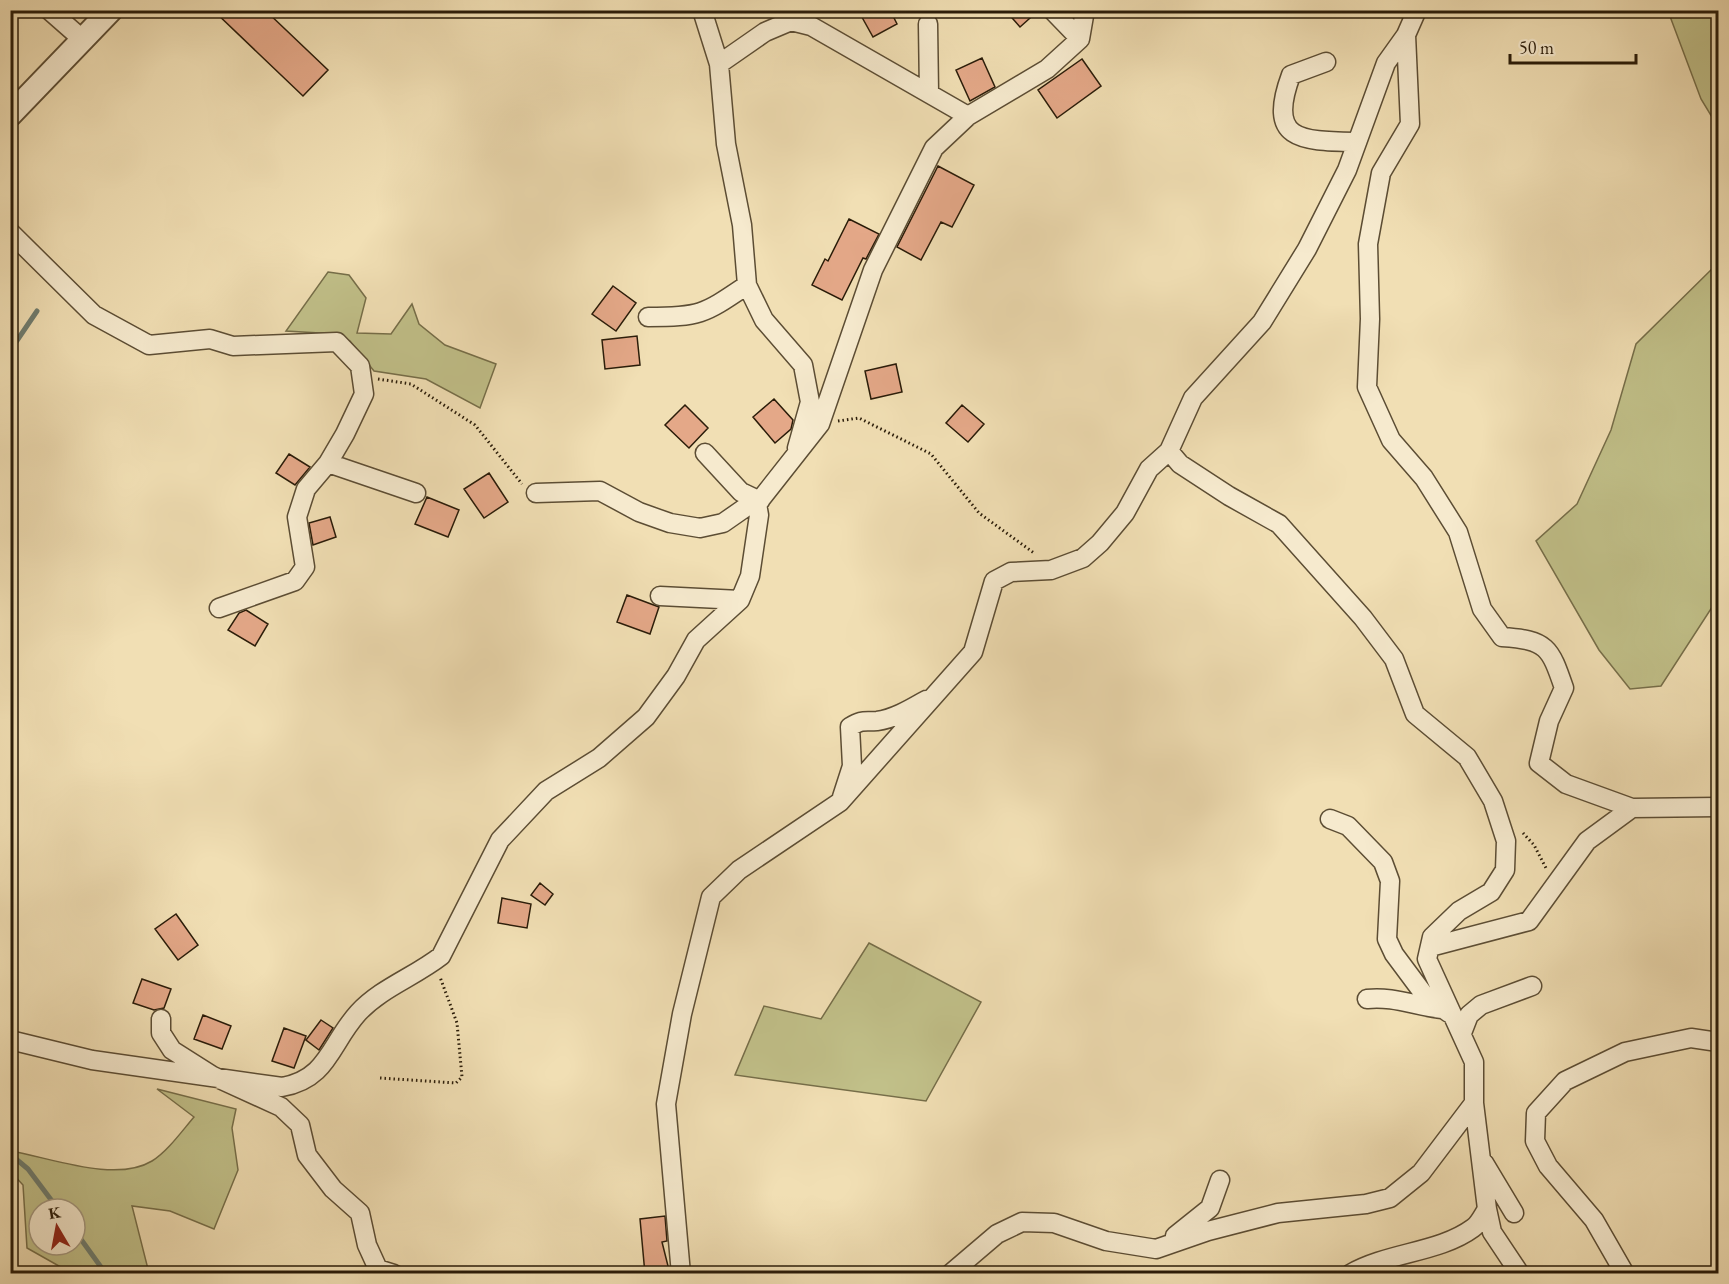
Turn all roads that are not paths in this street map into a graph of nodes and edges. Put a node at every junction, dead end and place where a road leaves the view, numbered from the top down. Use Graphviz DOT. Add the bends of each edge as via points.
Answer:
graph roads {
  1 [pos="49,10"];
  2 [pos="111,10"];
  3 [pos="702,10"];
  4 [pos="1052,10"];
  5 [pos="1085,10"];
  6 [pos="1418,10"];
  7 [pos="928,24"];
  8 [pos="1406,35"];
  9 [pos="82,39"];
  10 [pos="1080,39"];
  11 [pos="1326,62"];
  12 [pos="719,64"];
  13 [pos="929,93"];
  14 [pos="10,115"];
  15 [pos="968,116"];
  16 [pos="1355,142"];
  17 [pos="10,232"];
  18 [pos="747,285"];
  19 [pos="648,317"];
  20 [pos="1169,451"];
  21 [pos="705,453"];
  22 [pos="795,458"];
  23 [pos="328,463"];
  24 [pos="416,493"];
  25 [pos="536,493"];
  26 [pos="759,502"];
  27 [pos="660,596"];
  28 [pos="740,600"];
  29 [pos="219,608"];
  30 [pos="938,693"];
  31 [pos="840,802"];
  32 [pos="1719,807"];
  33 [pos="1632,808"];
  34 [pos="1330,819"];
  35 [pos="1430,947"];
  36 [pos="1532,987"];
  37 [pos="1367,999"];
  38 [pos="161,1019"];
  39 [pos="1454,1020"];
  40 [pos="10,1040"];
  41 [pos="1719,1042"];
  42 [pos="213,1076"];
  43 [pos="1474,1103"];
  44 [pos="1480,1156"];
  45 [pos="1220,1180"];
  46 [pos="1487,1209"];
  47 [pos="1514,1213"];
  48 [pos="1156,1249"];
  49 [pos="394,1274"];
  50 [pos="681,1274"];
  51 [pos="950,1274"];
  52 [pos="1350,1274"];
  53 [pos="1520,1274"];
  54 [pos="1625,1274"];
  1 -- 9 [label="street"];
  2 -- 9 [label="street"];
  3 -- 12 [label="street"];
  4 -- 10 [label="street"];
  5 -- 10 [label="street"];
  6 -- 8 [label="street"];
  7 -- 13 [label="street"];
  8 -- 16 [label="street" via="1386,63"];
  8 -- 33 [label="street" via="1410,124 1381,173 1368,244 1367,387 1391,440 1424,478 1458,532 1482,609 1502,637 1530,639 1552,654 1564,688 1549,721 1539,763 1566,784"];
  9 -- 14 [label="street"];
  10 -- 15 [label="street" via="1047,69"];
  11 -- 16 [label="street" via="1291,75 1281,108 1284,125 1297,135 1322,141"];
  12 -- 13 [label="street" via="765,32 791,21 811,26"];
  12 -- 18 [label="street" via="726,144 742,225"];
  13 -- 15 [label="street"];
  15 -- 22 [label="street" via="934,148 873,270 820,424"];
  16 -- 20 [label="street" via="1347,170 1307,249 1262,322 1193,398"];
  17 -- 23 [label="street" via="94,315 149,345 210,339 233,346 337,342 360,366 364,394"];
  18 -- 19 [label="street" via="706,312 689,317"];
  18 -- 22 [label="street" via="765,320 803,365 810,402"];
  20 -- 30 [label="street" via="1149,469 1125,513 1083,558 1051,570 1011,572 994,581 973,652"];
  20 -- 35 [label="street" via="1180,464 1279,524 1364,618 1394,659 1415,714 1467,757 1493,801 1506,841 1505,870 1491,892 1459,911 1432,937"];
  21 -- 26 [label="street" via="741,492"];
  22 -- 26 [label="street"];
  23 -- 24 [label="street"];
  23 -- 29 [label="street" via="306,489 297,517 305,567 295,581"];
  25 -- 26 [label="street" via="600,491 649,516 700,528 723,522"];
  26 -- 28 [label="street" via="750,576"];
  27 -- 28 [label="street"];
  28 -- 42 [label="street" via="696,640 646,717 599,758 546,792 500,840 441,956 387,988 358,1014 318,1071 300,1084 282,1087"];
  30 -- 31 [label="street"];
  30 -- 31 [label="street" via="910,709 878,721 862,720 850,727 852,766"];
  31 -- 50 [label="street" via="739,870 711,897 682,1014 666,1104"];
  32 -- 33 [label="street"];
  33 -- 35 [label="street" via="1587,841 1529,921"];
  34 -- 39 [label="street" via="1348,826 1383,862 1390,880 1387,939 1405,972 1426,997"];
  35 -- 39 [label="street" via="1427,959"];
  36 -- 39 [label="street" via="1480,1005 1470,1015"];
  37 -- 39 [label="street" via="1386,997"];
  38 -- 42 [label="street" via="161,1033 172,1050"];
  39 -- 43 [label="street" via="1474,1062"];
  40 -- 42 [label="street" via="92,1060"];
  41 -- 54 [label="street" via="1691,1038 1625,1052 1565,1082 1536,1113 1535,1141 1548,1166 1594,1220"];
  42 -- 49 [label="street" via="281,1107 300,1125 307,1155 333,1189 360,1214 378,1269"];
  43 -- 44 [label="street"];
  43 -- 48 [label="street" via="1421,1173 1390,1198 1278,1213"];
  44 -- 46 [label="street"];
  44 -- 47 [label="street"];
  45 -- 48 [label="street" via="1210,1208"];
  46 -- 52 [label="street" via="1474,1228 1429,1248 1369,1263"];
  46 -- 53 [label="street" via="1492,1232"];
  48 -- 51 [label="street" via="1106,1241 1054,1223 1022,1222 997,1233"];
}
